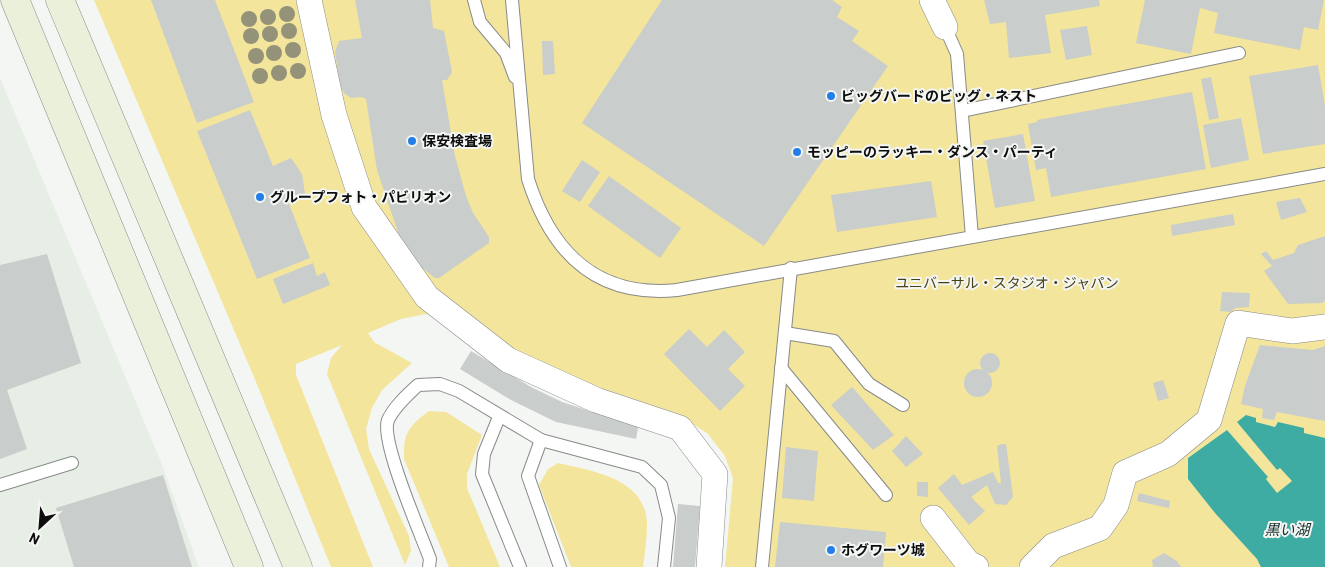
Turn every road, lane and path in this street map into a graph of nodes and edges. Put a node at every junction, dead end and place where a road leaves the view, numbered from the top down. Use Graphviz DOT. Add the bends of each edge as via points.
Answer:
graph roads {
  1 [pos="15,0"];
  2 [pos="60,0"];
  3 [pos="309,0"];
  4 [pos="474,0"];
  5 [pos="512,0"];
  6 [pos="932,0"];
  7 [pos="945,27"];
  8 [pos="1239,53"];
  9 [pos="520,88"];
  10 [pos="962,110"];
  11 [pos="1325,174"];
  12 [pos="972,237"];
  13 [pos="790,268"];
  14 [pos="1325,326"];
  15 [pos="784,333"];
  16 [pos="781,368"];
  17 [pos="903,405"];
  18 [pos="499,417"];
  19 [pos="541,440"];
  20 [pos="72,463"];
  21 [pos="0,485"];
  22 [pos="886,495"];
  23 [pos="932,518"];
  24 [pos="249,567"];
  25 [pos="298,567"];
  26 [pos="430,567"];
  27 [pos="520,567"];
  28 [pos="560,567"];
  29 [pos="664,567"];
  30 [pos="709,567"];
  31 [pos="762,567"];
  32 [pos="976,567"];
  33 [pos="1032,567"];
  1 -- 24 [label="street"];
  2 -- 25 [label="street"];
  3 -- 30 [label="street" via="334,116 364,207 427,298 508,360 596,400 680,428 714,474"];
  4 -- 9 [label="lane" via="480,22 506,53"];
  5 -- 9 [label="lane"];
  6 -- 7 [label="street"];
  7 -- 10 [label="lane" via="957,54"];
  8 -- 10 [label="lane"];
  9 -- 13 [label="lane" via="528,179 535,201 555,239 584,267 623,287 659,292"];
  10 -- 12 [label="lane"];
  11 -- 12 [label="lane"];
  12 -- 13 [label="lane"];
  13 -- 15 [label="lane"];
  14 -- 33 [label="street" via="1292,331 1238,323 1209,420 1168,454 1125,473 1116,505 1100,528 1052,546"];
  15 -- 16 [label="lane"];
  15 -- 17 [label="lane" via="834,341 869,384"];
  16 -- 22 [label="lane"];
  16 -- 31 [label="lane"];
  18 -- 19 [label="lane"];
  18 -- 26 [label="lane" via="459,391 440,384 418,385 388,421 388,446 430,559"];
  18 -- 27 [label="lane" via="484,454 482,474"];
  19 -- 28 [label="lane" via="528,476"];
  19 -- 29 [label="lane" via="642,467 661,485 669,518"];
  20 -- 21 [label="lane"];
  23 -- 32 [label="street" via="968,563"];
}
